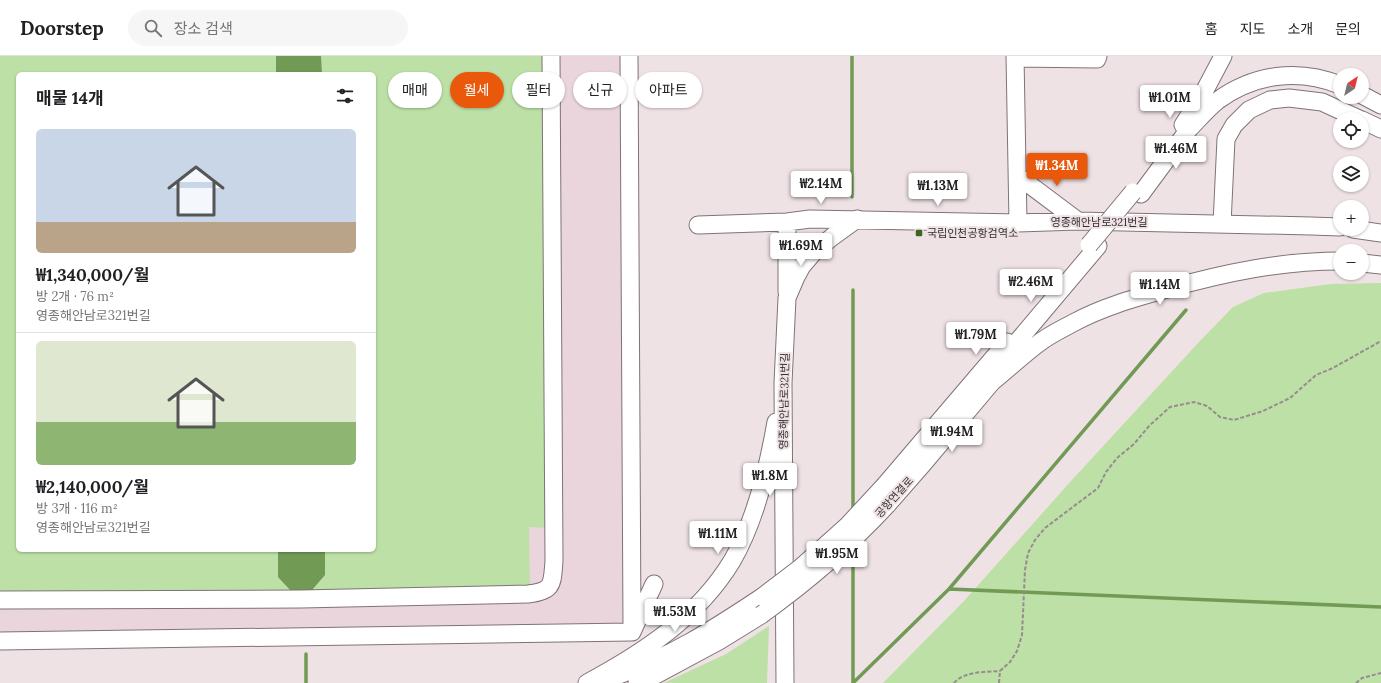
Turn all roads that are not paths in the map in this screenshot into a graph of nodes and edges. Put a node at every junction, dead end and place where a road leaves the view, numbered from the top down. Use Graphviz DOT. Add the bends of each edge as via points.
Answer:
graph roads {
  1 [pos="551,56"];
  2 [pos="629,56"];
  3 [pos="1098,56"];
  4 [pos="1223,56"];
  5 [pos="1019,57"];
  6 [pos="1075,57"];
  7 [pos="1333,82"];
  8 [pos="1369,99"];
  9 [pos="1381,105"];
  10 [pos="1344,112"];
  11 [pos="1369,123"];
  12 [pos="1381,129"];
  13 [pos="1018,176"];
  14 [pos="1137,193"];
  15 [pos="857,219"];
  16 [pos="1078,221"];
  17 [pos="787,222"];
  18 [pos="1018,222"];
  19 [pos="1222,224"];
  20 [pos="698,225"];
  21 [pos="1333,228"];
  22 [pos="1369,231"];
  23 [pos="1381,233"];
  24 [pos="1093,245"];
  25 [pos="1333,261"];
  26 [pos="1369,264"];
  27 [pos="1381,265"];
  28 [pos="786,312"];
  29 [pos="992,382"];
  30 [pos="784,383"];
  31 [pos="654,584"];
  32 [pos="0,600"];
  33 [pos="632,632"];
  34 [pos="0,641"];
  35 [pos="587,683"];
  36 [pos="596,683"];
  37 [pos="637,683"];
  38 [pos="785,683"];
  1 -- 32 [label="street" via="554,561 552,581 547,590 528,594 301,599"];
  2 -- 33 [label="street"];
  3 -- 6 [label="street" via="1097,59"];
  4 -- 14 [label="street" via="1204,92"];
  5 -- 6 [label="street"];
  5 -- 13 [label="street"];
  7 -- 14 [label="street" via="1306,75 1278,75 1238,89 1217,101 1197,120"];
  8 -- 9 [label="street"];
  10 -- 19 [label="street" via="1322,102 1289,98 1270,100 1249,110 1234,125 1226,139"];
  11 -- 12 [label="street"];
  13 -- 16 [label="street"];
  13 -- 18 [label="street"];
  14 -- 24 [label="street"];
  15 -- 17 [label="street, 영종해안남로321번길" via="810,219"];
  15 -- 18 [label="street, 영종해안남로321번길"];
  15 -- 28 [label="street, 영종해안남로321번길" via="818,248 802,266 790,288"];
  16 -- 18 [label="street, 영종해안남로321번길"];
  16 -- 19 [label="street, 영종해안남로321번길"];
  17 -- 20 [label="street, 영종해안남로321번길"];
  17 -- 28 [label="street"];
  19 -- 21 [label="street, 영종해안남로321번길"];
  22 -- 23 [label="street"];
  24 -- 29 [label="street" via="1017,342"];
  24 -- 36 [label="street, 공항연결로, bridge" via="885,485 848,525 800,568 762,598 697,639 638,669"];
  25 -- 29 [label="street" via="1277,265 1226,273 1133,298 1099,310 1039,342"];
  26 -- 27 [label="street"];
  28 -- 30 [label="street, 영종해안남로321번길"];
  29 -- 37 [label="street, 공항연결로, bridge" via="887,505 833,559 794,592 719,642"];
  30 -- 35 [label="street" via="760,494 732,561 687,616 640,653"];
  30 -- 38 [label="street, 영종해안남로321번길"];
  31 -- 33 [label="street"];
  33 -- 34 [label="street"];
}
